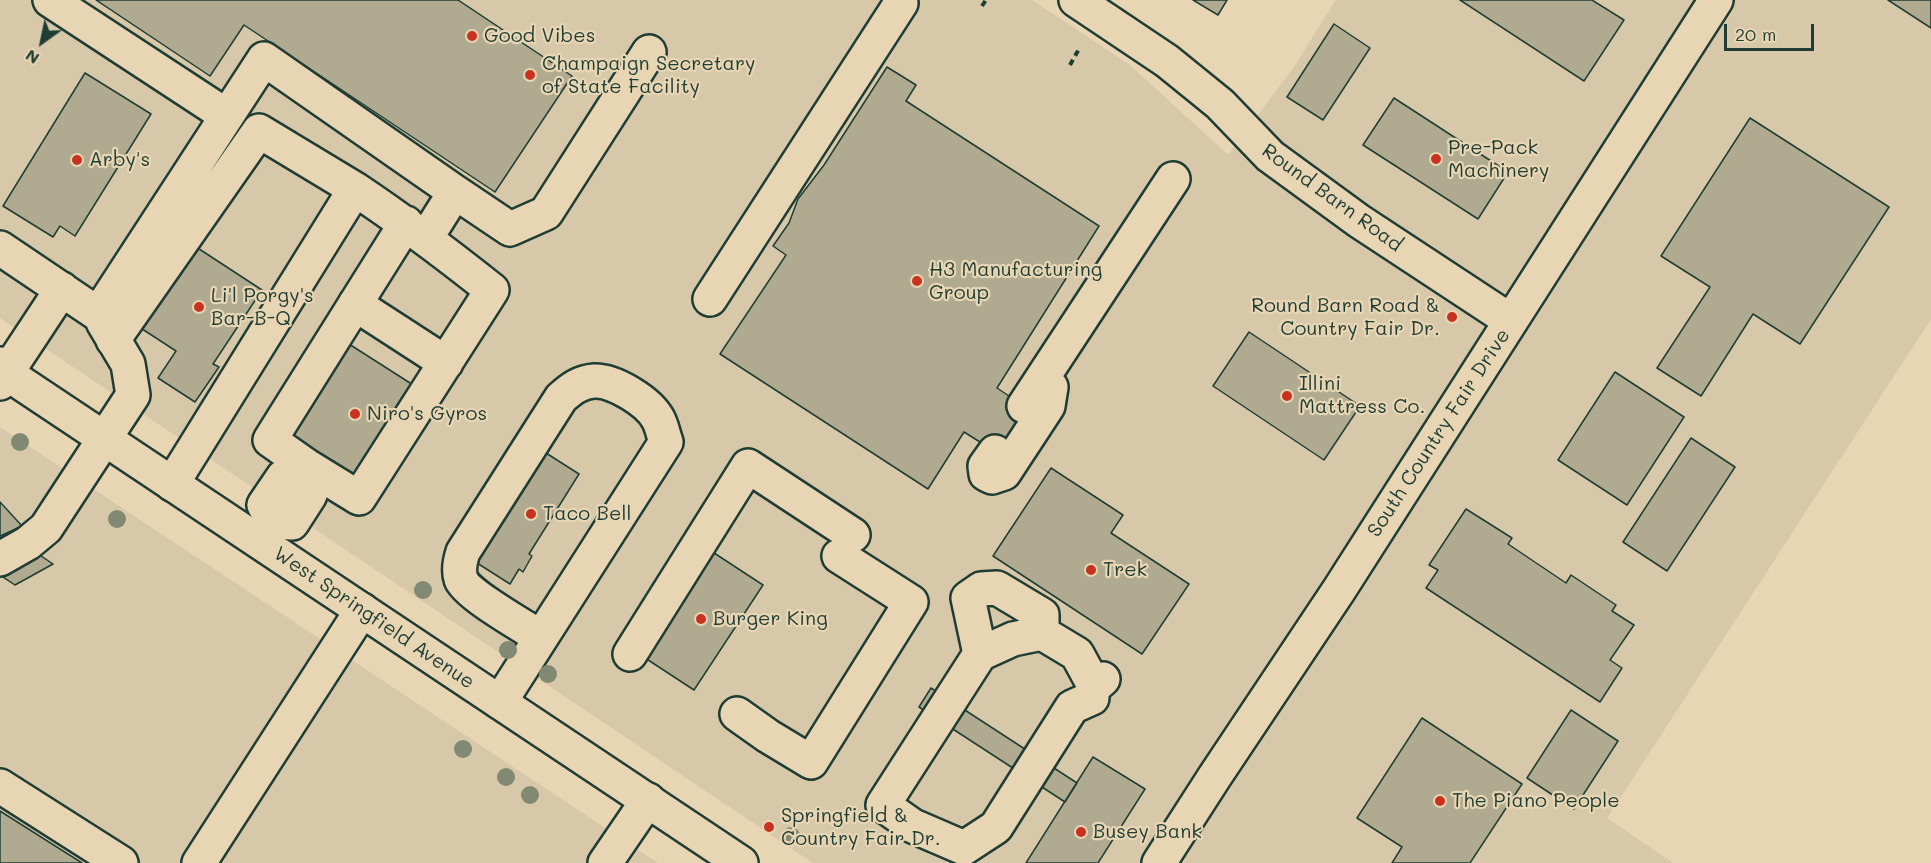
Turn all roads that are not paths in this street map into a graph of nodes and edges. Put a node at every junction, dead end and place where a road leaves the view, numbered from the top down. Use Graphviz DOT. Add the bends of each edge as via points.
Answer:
graph roads {
  1 [pos="50,0"];
  2 [pos="1076,0"];
  3 [pos="1716,0"];
  4 [pos="902,3"];
  5 [pos="649,52"];
  6 [pos="227,116"];
  7 [pos="192,170"];
  8 [pos="1173,178"];
  9 [pos="219,187"];
  10 [pos="355,189"];
  11 [pos="455,192"];
  12 [pos="416,230"];
  13 [pos="0,248"];
  14 [pos="62,290"];
  15 [pos="710,299"];
  16 [pos="350,312"];
  17 [pos="1511,321"];
  18 [pos="106,327"];
  19 [pos="1055,359"];
  20 [pos="446,363"];
  21 [pos="2,373"];
  22 [pos="1024,406"];
  23 [pos="106,440"];
  24 [pos="995,452"];
  25 [pos="304,472"];
  26 [pos="172,483"];
  27 [pos="266,532"];
  28 [pos="0,559"];
  29 [pos="362,610"];
  30 [pos="1042,633"];
  31 [pos="540,637"];
  32 [pos="630,654"];
  33 [pos="980,654"];
  34 [pos="500,702"];
  35 [pos="737,714"];
  36 [pos="0,786"];
  37 [pos="648,800"];
  38 [pos="121,863"];
  39 [pos="199,863"];
  40 [pos="605,863"];
  41 [pos="741,863"];
  42 [pos="1160,863"];
  1 -- 6 [label="street"];
  2 -- 17 [label="street, Round Barn Road" via="1167,61 1220,104 1270,156 1359,221"];
  3 -- 17 [label="street, South Country Fair Drive"];
  4 -- 15 [label="street"];
  5 -- 11 [label="street" via="546,213 510,229"];
  6 -- 7 [label="street"];
  6 -- 11 [label="street" via="264,59"];
  7 -- 9 [label="street"];
  7 -- 18 [label="street"];
  8 -- 19 [label="street"];
  9 -- 10 [label="street" via="259,131"];
  9 -- 18 [label="street"];
  10 -- 12 [label="street"];
  10 -- 26 [label="street"];
  11 -- 12 [label="street"];
  12 -- 16 [label="street"];
  12 -- 20 [label="street" via="492,290"];
  13 -- 14 [label="street"];
  14 -- 18 [label="street"];
  14 -- 21 [label="street"];
  16 -- 20 [label="street"];
  16 -- 25 [label="street" via="270,440"];
  17 -- 42 [label="street, South Country Fair Drive"];
  18 -- 23 [label="street" via="128,364 133,395"];
  19 -- 22 [label="street"];
  19 -- 24 [label="street" via="1048,406 1004,473 992,477 986,474 985,466"];
  20 -- 25 [label="street" via="359,498"];
  21 -- 23 [label="street, West Springfield Avenue"];
  23 -- 26 [label="street, West Springfield Avenue"];
  23 -- 28 [label="street" via="46,528"];
  25 -- 27 [label="street" via="310,495 306,502 292,523"];
  26 -- 27 [label="street, West Springfield Avenue"];
  27 -- 29 [label="street, West Springfield Avenue"];
  29 -- 34 [label="street, West Springfield Avenue"];
  29 -- 39 [label="street"];
  30 -- 33 [label="street" via="1013,639"];
  30 -- 33 [label="street" via="1042,615 997,588 981,589 968,598"];
  30 -- 33 [label="street" via="1077,654 1099,683 1092,698 1072,707 996,827 964,848 913,826 883,805"];
  31 -- 31 [label="street" via="478,597 461,581 459,566 463,552 561,398 574,387 596,381 616,386 642,401 658,418 666,442"];
  31 -- 34 [label="street"];
  32 -- 35 [label="street" via="748,466 911,602 811,762"];
  34 -- 37 [label="street, West Springfield Avenue"];
  36 -- 38 [label="street"];
  37 -- 40 [label="street"];
  37 -- 41 [label="street, West Springfield Avenue"];
}
